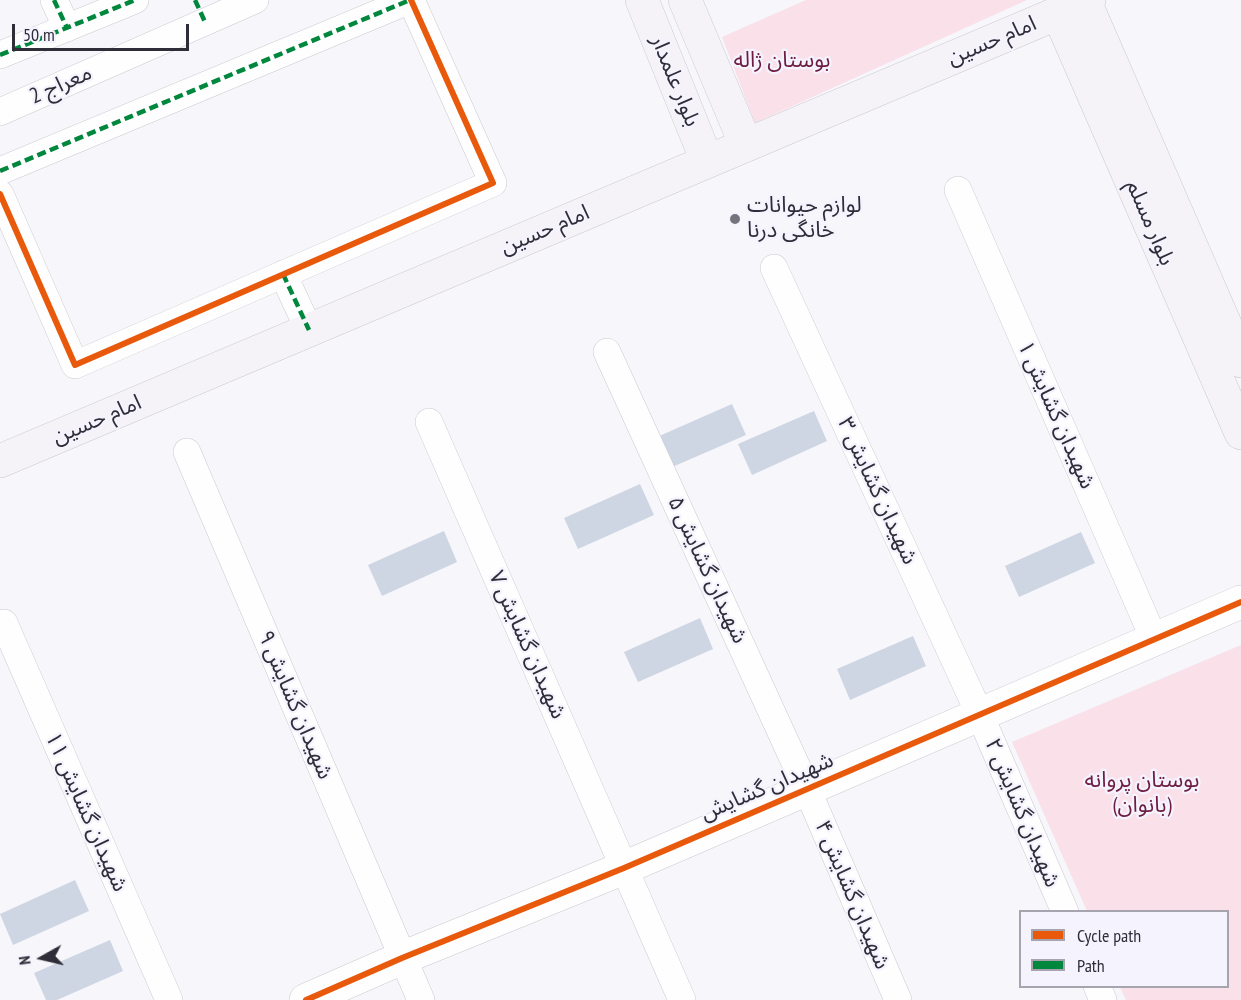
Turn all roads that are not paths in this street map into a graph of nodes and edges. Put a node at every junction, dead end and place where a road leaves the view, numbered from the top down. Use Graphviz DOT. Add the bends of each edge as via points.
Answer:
graph roads {
  1 [pos="54,0"];
  2 [pos="135,0"];
  3 [pos="255,0"];
  4 [pos="410,0"];
  5 [pos="642,0"];
  6 [pos="685,0"];
  7 [pos="1078,5"];
  8 [pos="200,11"];
  9 [pos="67,28"];
  10 [pos="0,55"];
  11 [pos="0,112"];
  12 [pos="746,145"];
  13 [pos="707,161"];
  14 [pos="0,171"];
  15 [pos="958,190"];
  16 [pos="0,195"];
  17 [pos="774,268"];
  18 [pos="283,274"];
  19 [pos="309,330"];
  20 [pos="607,352"];
  21 [pos="1241,361"];
  22 [pos="429,422"];
  23 [pos="1241,434"];
  24 [pos="187,452"];
  25 [pos="0,461"];
  26 [pos="1241,602"];
  27 [pos="4,623"];
  28 [pos="1154,639"];
  29 [pos="980,715"];
  30 [pos="807,789"];
  31 [pos="624,867"];
  32 [pos="1064,910"];
  33 [pos="402,958"];
  34 [pos="169,1000"];
  35 [pos="306,1000"];
  36 [pos="421,1000"];
  37 [pos="682,1000"];
  38 [pos="898,1000"];
  1 -- 9 [label="street"];
  2 -- 9 [label="street"];
  3 -- 8 [label="street, معراج 2"];
  4 -- 14 [label="street"];
  4 -- 18 [label="street" via="493,183"];
  5 -- 13 [label="main road, بلوار علمدار"];
  6 -- 12 [label="main road, بلوار علمدار"];
  7 -- 12 [label="main road, امام حسین"];
  7 -- 21 [label="main road, بلوار مسلم"];
  7 -- 23 [label="main road, بلوار مسلم"];
  8 -- 11 [label="street, معراج 2"];
  9 -- 10 [label="street"];
  12 -- 13 [label="main road, امام حسین"];
  13 -- 19 [label="main road, امام حسین"];
  15 -- 28 [label="street, شهیدان گشایش ۱"];
  16 -- 18 [label="street" via="75,365"];
  17 -- 29 [label="street, شهیدان گشایش ۳"];
  18 -- 19 [label="street"];
  19 -- 25 [label="main road, امام حسین"];
  20 -- 30 [label="street, شهیدان گشایش ۵"];
  22 -- 31 [label="street, شهیدان گشایش ۷"];
  24 -- 33 [label="street, شهیدان گشایش ۹"];
  26 -- 28 [label="street, شهیدان گشایش"];
  27 -- 34 [label="street, شهیدان گشایش ۱۱"];
  28 -- 29 [label="street, شهیدان گشایش"];
  29 -- 30 [label="street, شهیدان گشایش"];
  29 -- 32 [label="street, شهیدان گشایش ۲"];
  30 -- 31 [label="street, شهیدان گشایش"];
  30 -- 38 [label="street, شهیدان گشایش ۴"];
  31 -- 33 [label="street, شهیدان گشایش"];
  31 -- 37 [label="street, شهیدان گشایش ۷"];
  33 -- 35 [label="street, شهیدان گشایش"];
  33 -- 36 [label="street, شهیدان گشایش ۹"];
}
